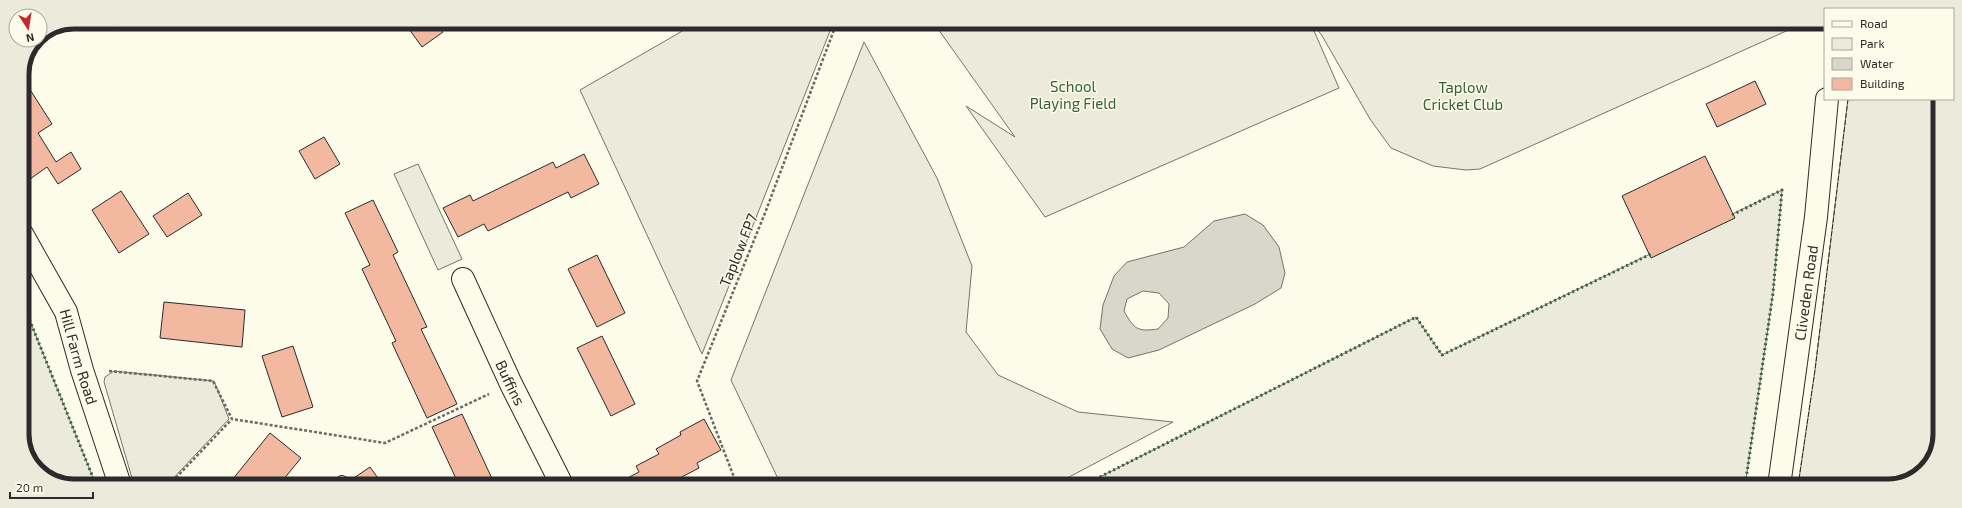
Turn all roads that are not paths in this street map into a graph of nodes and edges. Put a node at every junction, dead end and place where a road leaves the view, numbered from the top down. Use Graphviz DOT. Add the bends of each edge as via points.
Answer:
graph roads {
  1 [pos="1827,100"];
  2 [pos="29,246"];
  3 [pos="463,279"];
  4 [pos="118,479"];
  5 [pos="553,479"];
  6 [pos="1780,479"];
  1 -- 6 [label="street, Cliveden Road" via="1816,217"];
  2 -- 4 [label="street, Hill Farm Road" via="66,312"];
  3 -- 5 [label="street, Buffins"];
}
